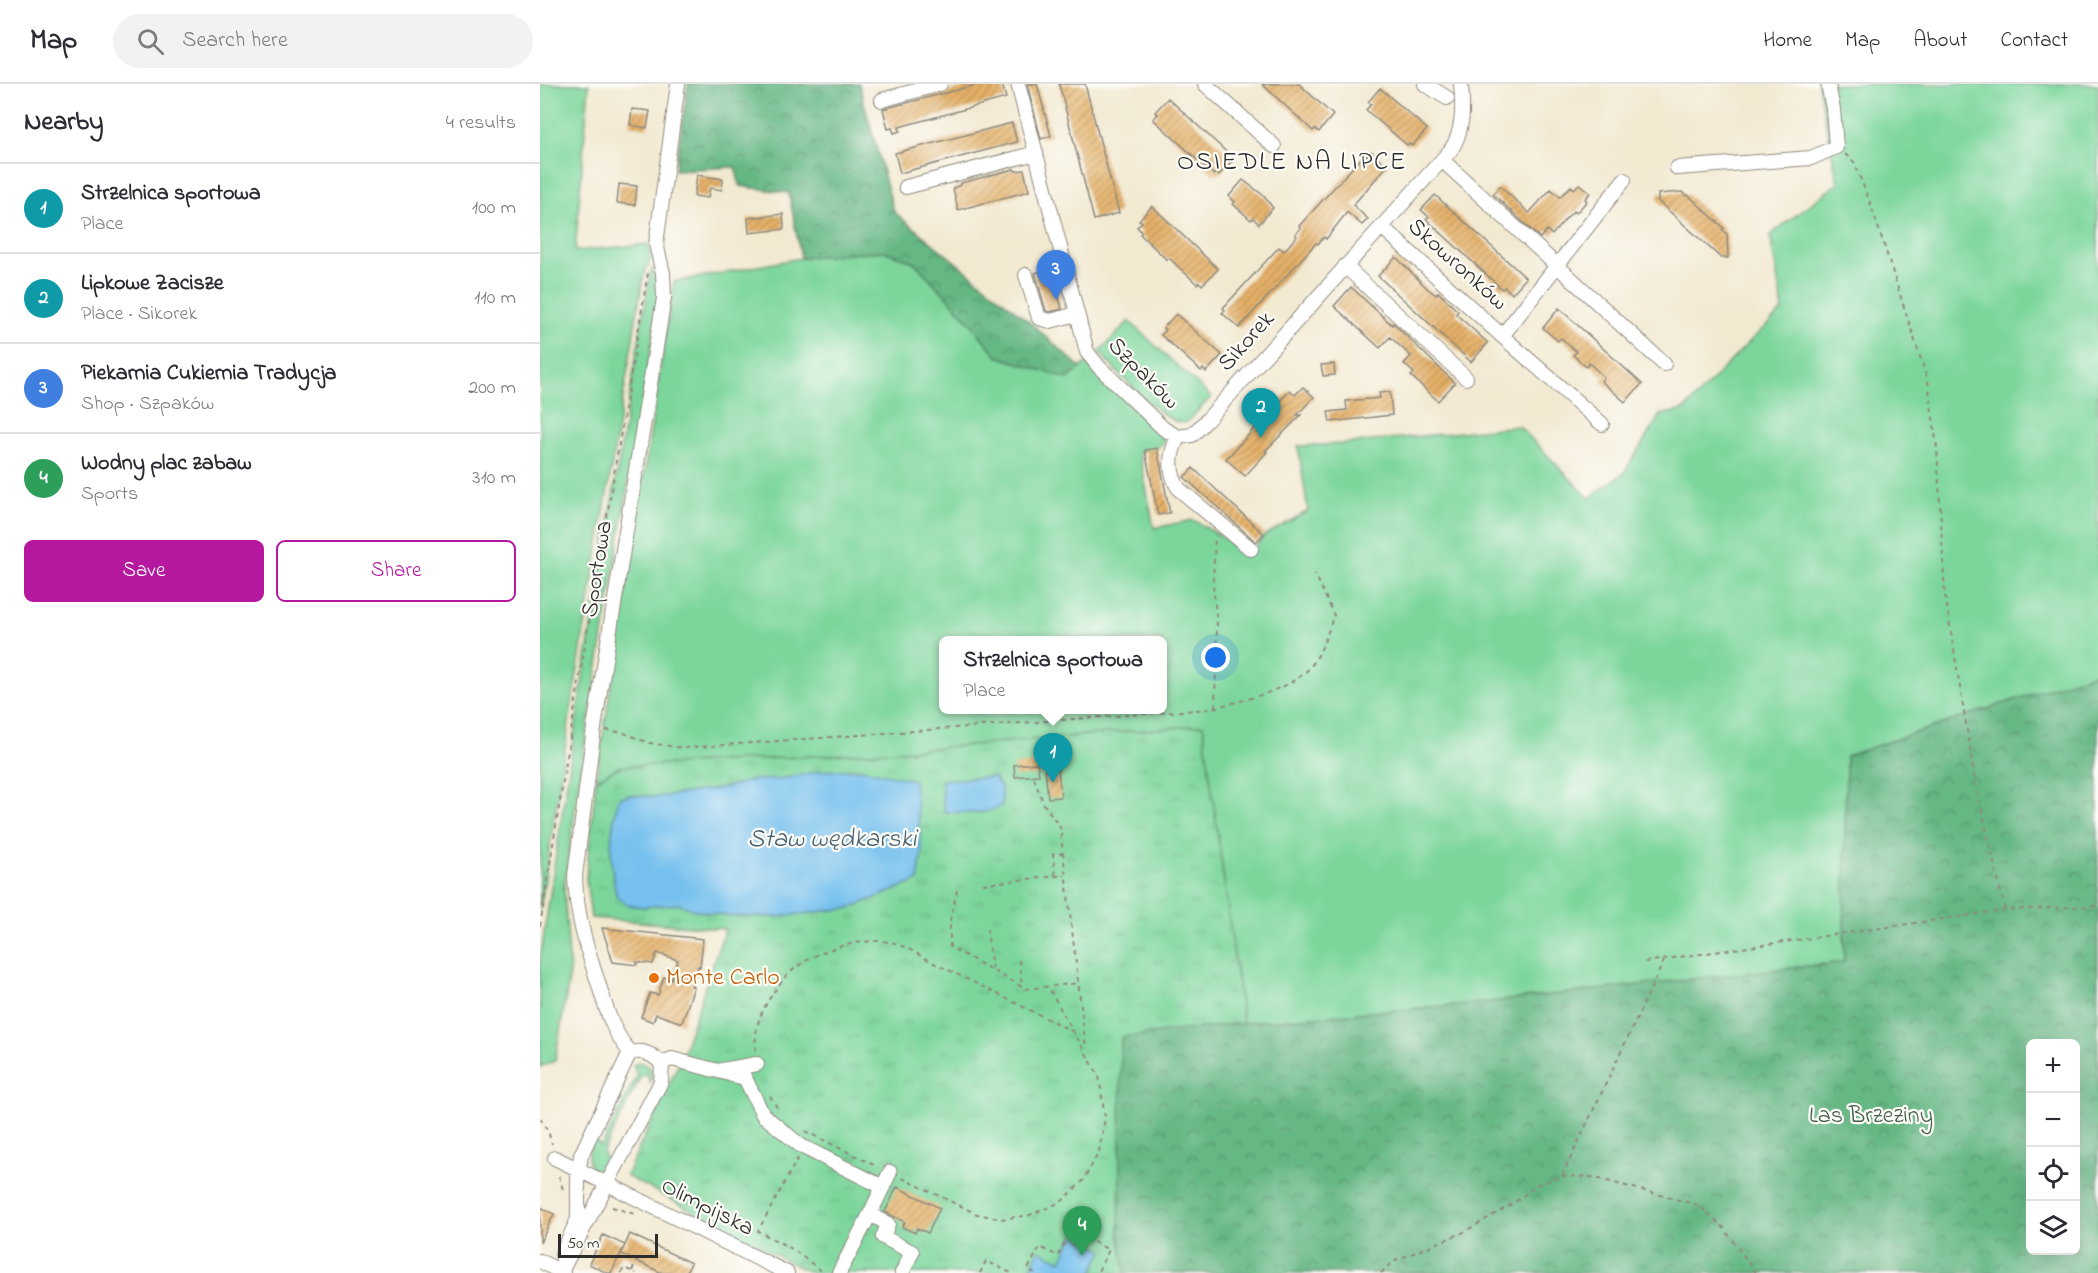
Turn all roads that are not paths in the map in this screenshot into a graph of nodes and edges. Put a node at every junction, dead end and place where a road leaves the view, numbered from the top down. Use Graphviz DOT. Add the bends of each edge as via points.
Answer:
graph roads {
  1 [pos="678,84"];
  2 [pos="940,84"];
  3 [pos="1018,84"];
  4 [pos="1205,84"];
  5 [pos="1425,84"];
  6 [pos="1461,84"];
  7 [pos="1828,84"];
  8 [pos="1447,98"];
  9 [pos="882,100"];
  10 [pos="1274,146"];
  11 [pos="1036,153"];
  12 [pos="1442,160"];
  13 [pos="1677,168"];
  14 [pos="1624,180"];
  15 [pos="906,187"];
  16 [pos="1382,227"];
  17 [pos="1345,266"];
  18 [pos="1558,266"];
  19 [pos="1026,275"];
  20 [pos="1077,314"];
  21 [pos="1502,336"];
  22 [pos="1664,364"];
  23 [pos="1466,378"];
  24 [pos="1602,424"];
  25 [pos="1178,437"];
  26 [pos="1251,549"];
  27 [pos="631,1053"];
  28 [pos="661,1063"];
  29 [pos="757,1064"];
  30 [pos="717,1071"];
  31 [pos="555,1158"];
  32 [pos="579,1169"];
  33 [pos="890,1172"];
  34 [pos="607,1182"];
  35 [pos="883,1187"];
  36 [pos="870,1214"];
  37 [pos="540,1262"];
  38 [pos="562,1271"];
  39 [pos="787,1273"];
  40 [pos="838,1273"];
  41 [pos="902,1273"];
  1 -- 27 [label="street, Sportowa" via="656,244 664,298 594,728 575,876 586,945 610,1022"];
  2 -- 9 [label="street"];
  3 -- 11 [label="street, Szpaków"];
  4 -- 10 [label="street"];
  5 -- 8 [label="street"];
  6 -- 12 [label="street, Sikorek" via="1460,131"];
  7 -- 13 [label="street" via="1836,147 1811,158"];
  11 -- 15 [label="street"];
  11 -- 20 [label="street, Szpaków"];
  12 -- 16 [label="street, Sikorek"];
  12 -- 18 [label="street"];
  14 -- 18 [label="street, Skowronków"];
  16 -- 17 [label="street, Sikorek"];
  16 -- 21 [label="street, Skowronków"];
  17 -- 23 [label="street"];
  17 -- 25 [label="street, Sikorek" via="1208,420 1192,435"];
  18 -- 21 [label="street, Skowronków"];
  18 -- 22 [label="street"];
  19 -- 20 [label="street" via="1039,318 1050,321"];
  20 -- 25 [label="street, Szpaków" via="1093,360 1164,429"];
  21 -- 24 [label="street, Skowronków"];
  25 -- 26 [label="street, Szpaków" via="1170,459 1174,482"];
  27 -- 28 [label="street" via="647,1053"];
  27 -- 32 [label="street" via="605,1101 581,1155"];
  28 -- 30 [label="street" via="672,1059"];
  28 -- 34 [label="street" via="661,1082"];
  29 -- 30 [label="street"];
  30 -- 35 [label="street" via="745,1078 763,1115 806,1149"];
  31 -- 32 [label="street, Olimpijska"];
  32 -- 34 [label="street, Olimpijska"];
  32 -- 38 [label="street" via="578,1219 562,1254"];
  33 -- 35 [label="street"];
  34 -- 38 [label="street"];
  34 -- 39 [label="street, Olimpijska"];
  35 -- 36 [label="street"];
  36 -- 40 [label="street"];
  36 -- 41 [label="street" via="888,1224 883,1237 912,1252"];
  37 -- 38 [label="street"];
}
